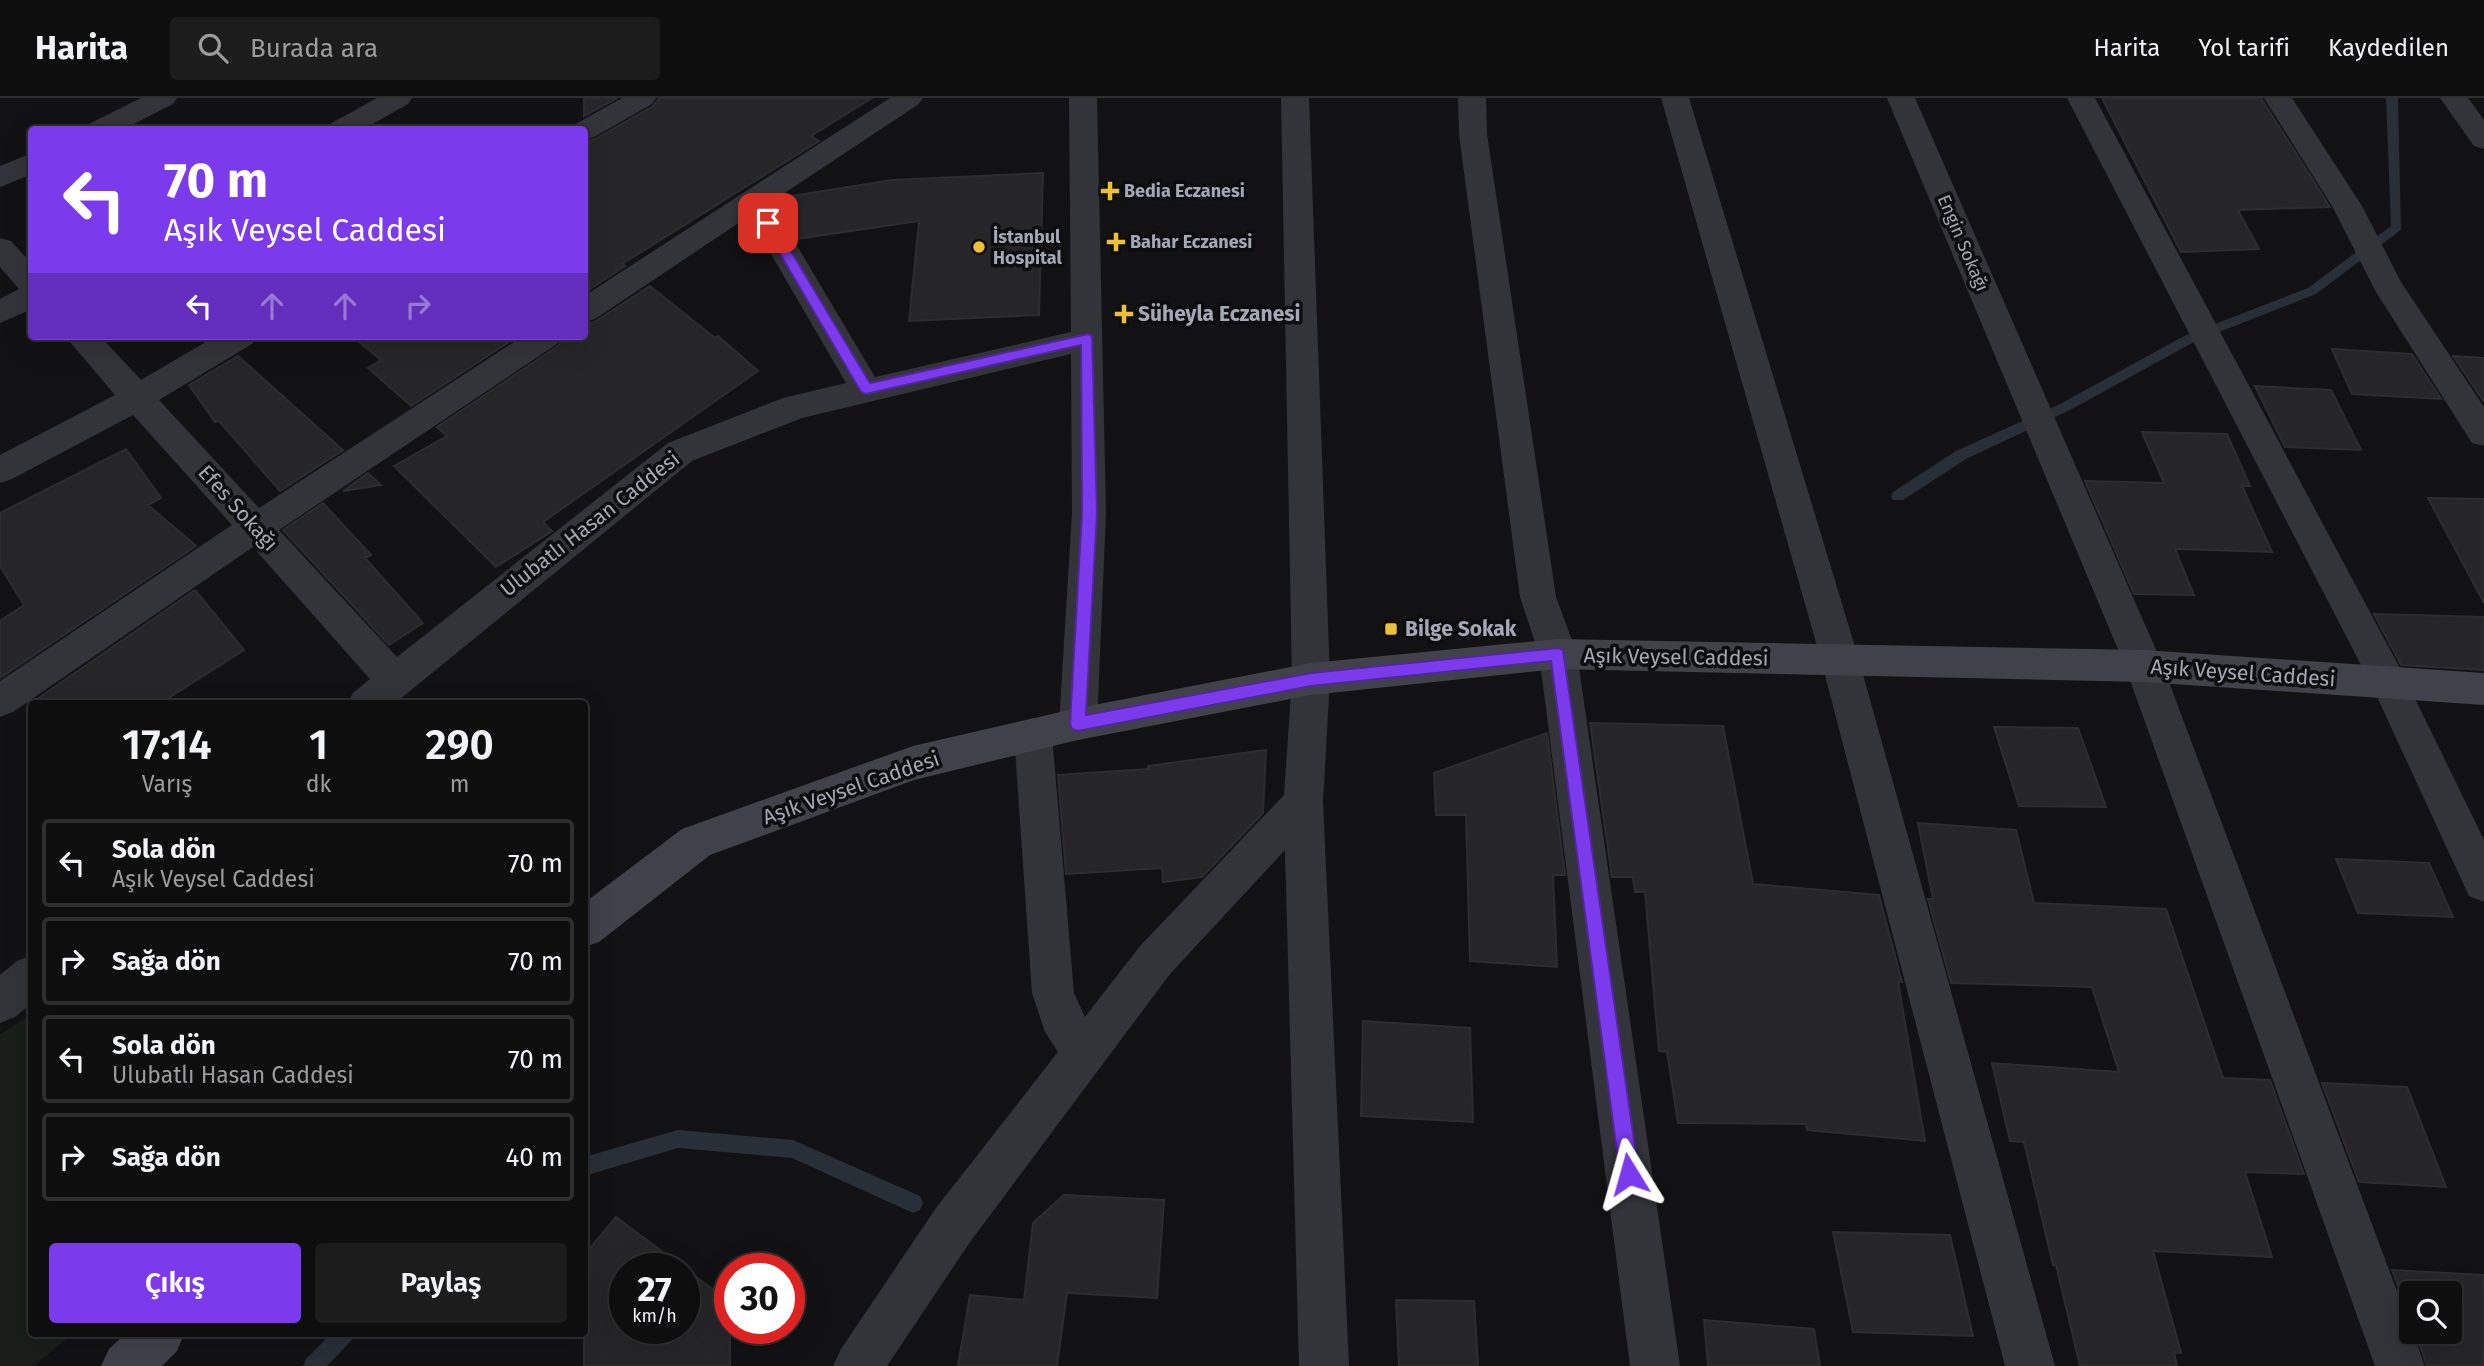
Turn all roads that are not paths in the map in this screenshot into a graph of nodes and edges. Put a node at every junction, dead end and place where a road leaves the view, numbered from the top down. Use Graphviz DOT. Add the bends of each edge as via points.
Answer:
graph roads {
  1 [pos="163,98"];
  2 [pos="398,98"];
  3 [pos="642,98"];
  4 [pos="909,98"];
  5 [pos="1083,98"];
  6 [pos="1295,98"];
  7 [pos="1472,98"];
  8 [pos="1675,98"];
  9 [pos="1901,98"];
  10 [pos="2081,98"];
  11 [pos="2278,98"];
  12 [pos="2454,98"];
  13 [pos="107,126"];
  14 [pos="347,126"];
  15 [pos="588,129"];
  16 [pos="2484,140"];
  17 [pos="28,164"];
  18 [pos="0,178"];
  19 [pos="754,199"];
  20 [pos="0,248"];
  21 [pos="28,280"];
  22 [pos="28,298"];
  23 [pos="588,308"];
  24 [pos="0,313"];
  25 [pos="1088,339"];
  26 [pos="85,340"];
  27 [pos="234,340"];
  28 [pos="540,340"];
  29 [pos="866,389"];
  30 [pos="137,398"];
  31 [pos="2484,434"];
  32 [pos="0,471"];
  33 [pos="256,527"];
  34 [pos="1558,654"];
  35 [pos="1840,660"];
  36 [pos="2144,666"];
  37 [pos="1311,679"];
  38 [pos="395,680"];
  39 [pos="2389,683"];
  40 [pos="2484,689"];
  41 [pos="371,700"];
  42 [pos="0,701"];
  43 [pos="1078,724"];
  44 [pos="1033,735"];
  45 [pos="1303,802"];
  46 [pos="2484,883"];
  47 [pos="588,925"];
  48 [pos="28,978"];
  49 [pos="0,1002"];
  50 [pos="1084,1051"];
  51 [pos="157,1337"];
  52 [pos="126,1366"];
  53 [pos="858,1366"];
  54 [pos="1324,1366"];
  55 [pos="1656,1366"];
  56 [pos="2030,1366"];
  57 [pos="2400,1366"];
  1 -- 13 [label="street"];
  2 -- 14 [label="street"];
  3 -- 15 [label="street"];
  4 -- 19 [label="street"];
  5 -- 25 [label="street"];
  6 -- 37 [label="street"];
  7 -- 34 [label="street" via="1473,134 1538,597"];
  8 -- 35 [label="street"];
  9 -- 36 [label="street, Engin Sokağı"];
  10 -- 39 [label="street"];
  11 -- 31 [label="street"];
  12 -- 16 [label="street"];
  17 -- 18 [label="street"];
  19 -- 23 [label="street"];
  19 -- 29 [label="street"];
  20 -- 21 [label="street"];
  22 -- 24 [label="street"];
  25 -- 29 [label="street, Ulubatlı Hasan Caddesi"];
  25 -- 43 [label="street" via="1089,513"];
  26 -- 30 [label="street, Efes Sokağı"];
  27 -- 30 [label="street"];
  28 -- 33 [label="street"];
  29 -- 38 [label="street, Ulubatlı Hasan Caddesi" via="795,407 680,452"];
  30 -- 32 [label="street"];
  30 -- 33 [label="street, Efes Sokağı"];
  33 -- 38 [label="street, Efes Sokağı"];
  33 -- 42 [label="street"];
  34 -- 35 [label="main road, Aşık Veysel Caddesi"];
  34 -- 37 [label="main road, Aşık Veysel Caddesi"];
  34 -- 55 [label="street"];
  35 -- 36 [label="main road, Aşık Veysel Caddesi"];
  35 -- 56 [label="street"];
  36 -- 39 [label="main road, Aşık Veysel Caddesi"];
  36 -- 57 [label="street, Engin Sokağı"];
  37 -- 43 [label="main road, Aşık Veysel Caddesi"];
  37 -- 45 [label="street"];
  38 -- 41 [label="street, Ulubatlı Hasan Caddesi"];
  39 -- 40 [label="main road, Aşık Veysel Caddesi"];
  39 -- 46 [label="street"];
  43 -- 44 [label="main road, Aşık Veysel Caddesi"];
  44 -- 47 [label="main road, Aşık Veysel Caddesi" via="913,763 696,842"];
  44 -- 50 [label="street" via="1053,993 1066,1029"];
  45 -- 50 [label="street" via="1155,960"];
  45 -- 54 [label="street"];
  48 -- 49 [label="street"];
  50 -- 53 [label="street" via="953,1226"];
  51 -- 52 [label="main road"];
}
